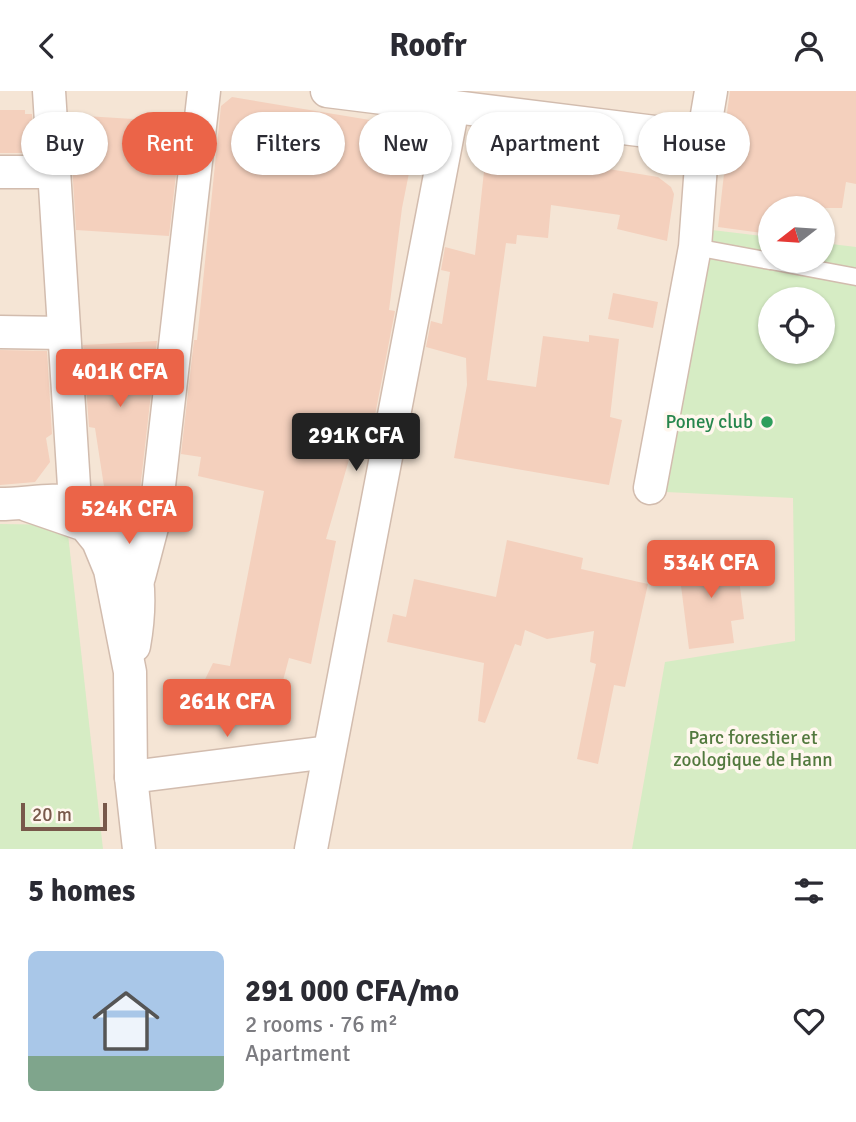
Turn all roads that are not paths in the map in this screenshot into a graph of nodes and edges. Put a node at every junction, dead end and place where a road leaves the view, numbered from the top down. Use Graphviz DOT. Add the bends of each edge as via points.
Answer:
graph roads {
  1 [pos="49,91"];
  2 [pos="204,91"];
  3 [pos="327,91"];
  4 [pos="711,91"];
  5 [pos="453,107"];
  6 [pos="50,112"];
  7 [pos="707,112"];
  8 [pos="638,130"];
  9 [pos="0,172"];
  10 [pos="21,172"];
  11 [pos="54,175"];
  12 [pos="700,175"];
  13 [pos="695,247"];
  14 [pos="758,259"];
  15 [pos="834,273"];
  16 [pos="856,277"];
  17 [pos="0,333"];
  18 [pos="64,333"];
  19 [pos="650,488"];
  20 [pos="75,502"];
  21 [pos="14,504"];
  22 [pos="139,577"];
  23 [pos="130,672"];
  24 [pos="329,752"];
  25 [pos="131,777"];
  26 [pos="139,849"];
  27 [pos="311,849"];
  1 -- 6 [label="street"];
  2 -- 22 [label="street" via="156,512"];
  3 -- 5 [label="street"];
  4 -- 7 [label="street"];
  5 -- 8 [label="street"];
  5 -- 24 [label="street"];
  9 -- 10 [label="street"];
  11 -- 18 [label="street"];
  12 -- 13 [label="street"];
  13 -- 14 [label="lane"];
  13 -- 19 [label="street"];
  15 -- 16 [label="lane"];
  17 -- 18 [label="street"];
  18 -- 20 [label="street"];
  20 -- 21 [label="street"];
  20 -- 22 [label="street" via="97,510 118,527"];
  21 -- 23 [label="street" via="76,520 98,541 110,570"];
  22 -- 23 [label="street" via="139,620"];
  23 -- 25 [label="street"];
  24 -- 25 [label="street"];
  24 -- 27 [label="street"];
  25 -- 26 [label="street"];
}
